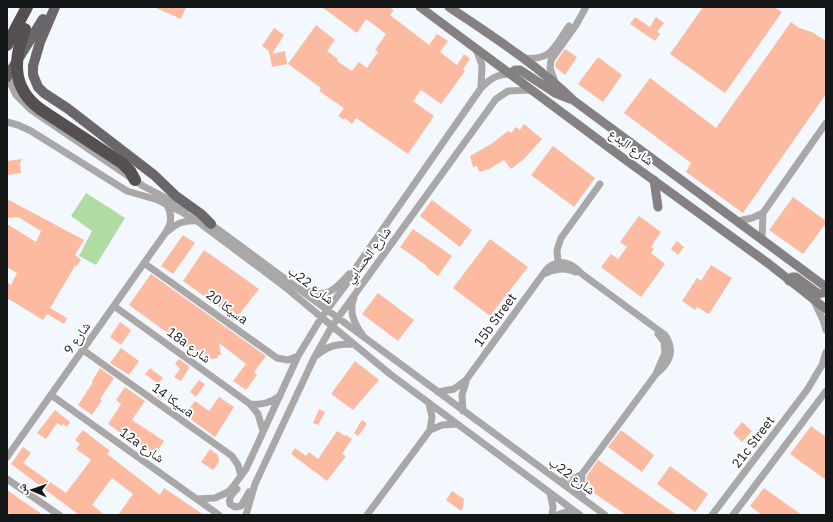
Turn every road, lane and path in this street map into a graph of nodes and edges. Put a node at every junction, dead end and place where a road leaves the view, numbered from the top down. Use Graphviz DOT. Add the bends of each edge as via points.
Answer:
graph roads {
  1 [pos="27,7"];
  2 [pos="35,7"];
  3 [pos="50,7"];
  4 [pos="55,7"];
  5 [pos="420,7"];
  6 [pos="449,7"];
  7 [pos="585,8"];
  8 [pos="7,45"];
  9 [pos="476,49"];
  10 [pos="522,58"];
  11 [pos="510,74"];
  12 [pos="7,76"];
  13 [pos="555,82"];
  14 [pos="481,88"];
  15 [pos="531,90"];
  16 [pos="573,100"];
  17 [pos="7,122"];
  18 [pos="826,123"];
  19 [pos="135,180"];
  20 [pos="654,180"];
  21 [pos="600,184"];
  22 [pos="167,204"];
  23 [pos="658,207"];
  24 [pos="763,213"];
  25 [pos="197,221"];
  26 [pos="738,221"];
  27 [pos="211,224"];
  28 [pos="166,232"];
  29 [pos="762,239"];
  30 [pos="144,263"];
  31 [pos="558,263"];
  32 [pos="355,269"];
  33 [pos="582,274"];
  34 [pos="543,275"];
  35 [pos="789,281"];
  36 [pos="293,286"];
  37 [pos="826,287"];
  38 [pos="826,290"];
  39 [pos="355,292"];
  40 [pos="813,299"];
  41 [pos="114,306"];
  42 [pos="826,309"];
  43 [pos="327,311"];
  44 [pos="321,318"];
  45 [pos="337,318"];
  46 [pos="332,326"];
  47 [pos="826,330"];
  48 [pos="366,338"];
  49 [pos="354,344"];
  50 [pos="83,350"];
  51 [pos="826,352"];
  52 [pos="298,356"];
  53 [pos="314,358"];
  54 [pos="826,367"];
  55 [pos="466,380"];
  56 [pos="812,382"];
  57 [pos="826,391"];
  58 [pos="438,392"];
  59 [pos="51,395"];
  60 [pos="280,396"];
  61 [pos="429,403"];
  62 [pos="250,404"];
  63 [pos="463,411"];
  64 [pos="457,424"];
  65 [pos="430,430"];
  66 [pos="263,431"];
  67 [pos="7,457"];
  68 [pos="246,469"];
  69 [pos="582,474"];
  70 [pos="241,476"];
  71 [pos="7,479"];
  72 [pos="559,481"];
  73 [pos="255,484"];
  74 [pos="550,493"];
  75 [pos="197,499"];
  76 [pos="583,499"];
  77 [pos="578,513"];
  78 [pos="59,515"];
  79 [pos="220,515"];
  80 [pos="246,515"];
  81 [pos="367,515"];
  82 [pos="552,515"];
  83 [pos="557,515"];
  84 [pos="604,515"];
  85 [pos="712,515"];
  86 [pos="733,515"];
  1 -- 8 [label="highway"];
  2 -- 19 [label="highway, bridge" via="17,56 18,76 26,95 46,113 122,163"];
  3 -- 12 [label="main road"];
  4 -- 27 [label="main road" via="33,66 33,75 38,87 154,175"];
  5 -- 9 [label="main road, شارع البدع"];
  6 -- 10 [label="main road, شارع البدع"];
  7 -- 10 [label="street" via="547,55"];
  7 -- 13 [label="street" via="551,60 550,68"];
  9 -- 11 [label="main road, شارع البدع"];
  9 -- 14 [label="street" via="482,65"];
  10 -- 13 [label="main road, شارع البدع"];
  11 -- 14 [label="street, شارع الحسابي" via="494,77"];
  11 -- 15 [label="main road, شارع البدع"];
  11 -- 16 [label="main road" via="520,70 555,93"];
  12 -- 19 [label="street, شارع 22ب" via="16,95 30,110"];
  13 -- 16 [label="main road, شارع البدع"];
  14 -- 32 [label="street, شارع الحسابي"];
  15 -- 20 [label="main road, شارع البدع"];
  15 -- 39 [label="street, شارع الحسابي" via="508,91 496,99"];
  16 -- 26 [label="main road, شارع البدع"];
  17 -- 22 [label="street, شارع 22ب" via="31,131 127,191"];
  18 -- 24 [label="street"];
  19 -- 27 [label="street, شارع 22ب"];
  20 -- 23 [label="main road"];
  20 -- 35 [label="main road, شارع البدع"];
  21 -- 31 [label="street" via="561,238 557,250"];
  22 -- 25 [label="street, شارع 22ب"];
  22 -- 28 [label="street, شارع 9" via="171,216"];
  24 -- 26 [label="street"];
  24 -- 29 [label="street"];
  25 -- 28 [label="street, شارع 9" via="180,223"];
  25 -- 44 [label="street, شارع 22ب" via="285,287"];
  26 -- 29 [label="main road, شارع البدع"];
  27 -- 36 [label="street, شارع 22ب"];
  28 -- 30 [label="street, شارع 9"];
  29 -- 37 [label="main road, شارع البدع"];
  30 -- 41 [label="street, شارع 9"];
  30 -- 52 [label="street, سيكا 20a" via="277,358 288,360"];
  31 -- 33 [label="street" via="571,264"];
  31 -- 34 [label="street, 15b Street" via="549,267"];
  32 -- 36 [label="street" via="336,288 324,294 311,293"];
  32 -- 43 [label="street, شارع الحسابي"];
  33 -- 34 [label="street" via="561,268"];
  33 -- 69 [label="street" via="654,325 665,335 670,346 669,358 663,368"];
  34 -- 55 [label="street, 15b Street"];
  35 -- 38 [label="main road" via="796,276 819,294"];
  35 -- 40 [label="main road, شارع البدع"];
  36 -- 43 [label="street, شارع 22ب"];
  39 -- 45 [label="street, شارع الحسابي"];
  39 -- 48 [label="street" via="352,303 353,319"];
  40 -- 42 [label="main road, شارع البدع"];
  40 -- 47 [label="street"];
  41 -- 50 [label="street, شارع 9"];
  41 -- 62 [label="street, 18a شارع"];
  43 -- 44 [label="street, شارع الحسابي"];
  43 -- 45 [label="street, شارع 22ب"];
  44 -- 46 [label="street, شارع 22ب"];
  44 -- 52 [label="street, شارع الحسابي"];
  45 -- 46 [label="street, شارع الحسابي"];
  45 -- 48 [label="street, شارع 22ب"];
  46 -- 49 [label="street, شارع 22ب"];
  46 -- 53 [label="street, شارع الحسابي"];
  48 -- 58 [label="street, شارع 22ب"];
  49 -- 53 [label="street" via="334,345"];
  49 -- 61 [label="street, شارع 22ب"];
  50 -- 59 [label="street, شارع 9"];
  50 -- 70 [label="street, سيكا 14a" via="232,456 238,464"];
  51 -- 56 [label="street, 21c Street"];
  52 -- 60 [label="street, شارع الحسابي"];
  53 -- 73 [label="street, شارع الحسابي"];
  54 -- 56 [label="street, 21c Street"];
  55 -- 58 [label="street, 15b Street" via="454,389"];
  55 -- 63 [label="street, 15b Street" via="462,395"];
  56 -- 85 [label="street, 21c Street"];
  57 -- 86 [label="street"];
  58 -- 63 [label="street, شارع 22ب"];
  59 -- 67 [label="street, شارع 9"];
  59 -- 75 [label="street, 12a شارع"];
  60 -- 62 [label="street" via="264,404"];
  60 -- 66 [label="street, شارع الحسابي"];
  61 -- 64 [label="street, شارع 22ب"];
  61 -- 65 [label="street" via="432,417"];
  62 -- 66 [label="street, 18a شارع" via="258,414"];
  63 -- 72 [label="street, شارع 22ب"];
  64 -- 65 [label="street" via="442,425"];
  64 -- 74 [label="street, شارع 22ب"];
  65 -- 81 [label="street"];
  66 -- 68 [label="street, شارع الحسابي"];
  68 -- 70 [label="street, شارع الحسابي"];
  68 -- 73 [label="street" via="241,484 230,497 230,504 235,507 241,506"];
  69 -- 72 [label="street" via="571,480"];
  69 -- 76 [label="street"];
  70 -- 75 [label="street, شارع الحسابي" via="222,496"];
  71 -- 78 [label="street"];
  72 -- 76 [label="street, شارع 22ب"];
  73 -- 80 [label="street, شارع الحسابي"];
  74 -- 77 [label="street, شارع 22ب"];
  74 -- 82 [label="street"];
  75 -- 79 [label="street, 12a شارع"];
  76 -- 84 [label="street, شارع 22ب"];
  77 -- 83 [label="street" via="566,512"];
}
